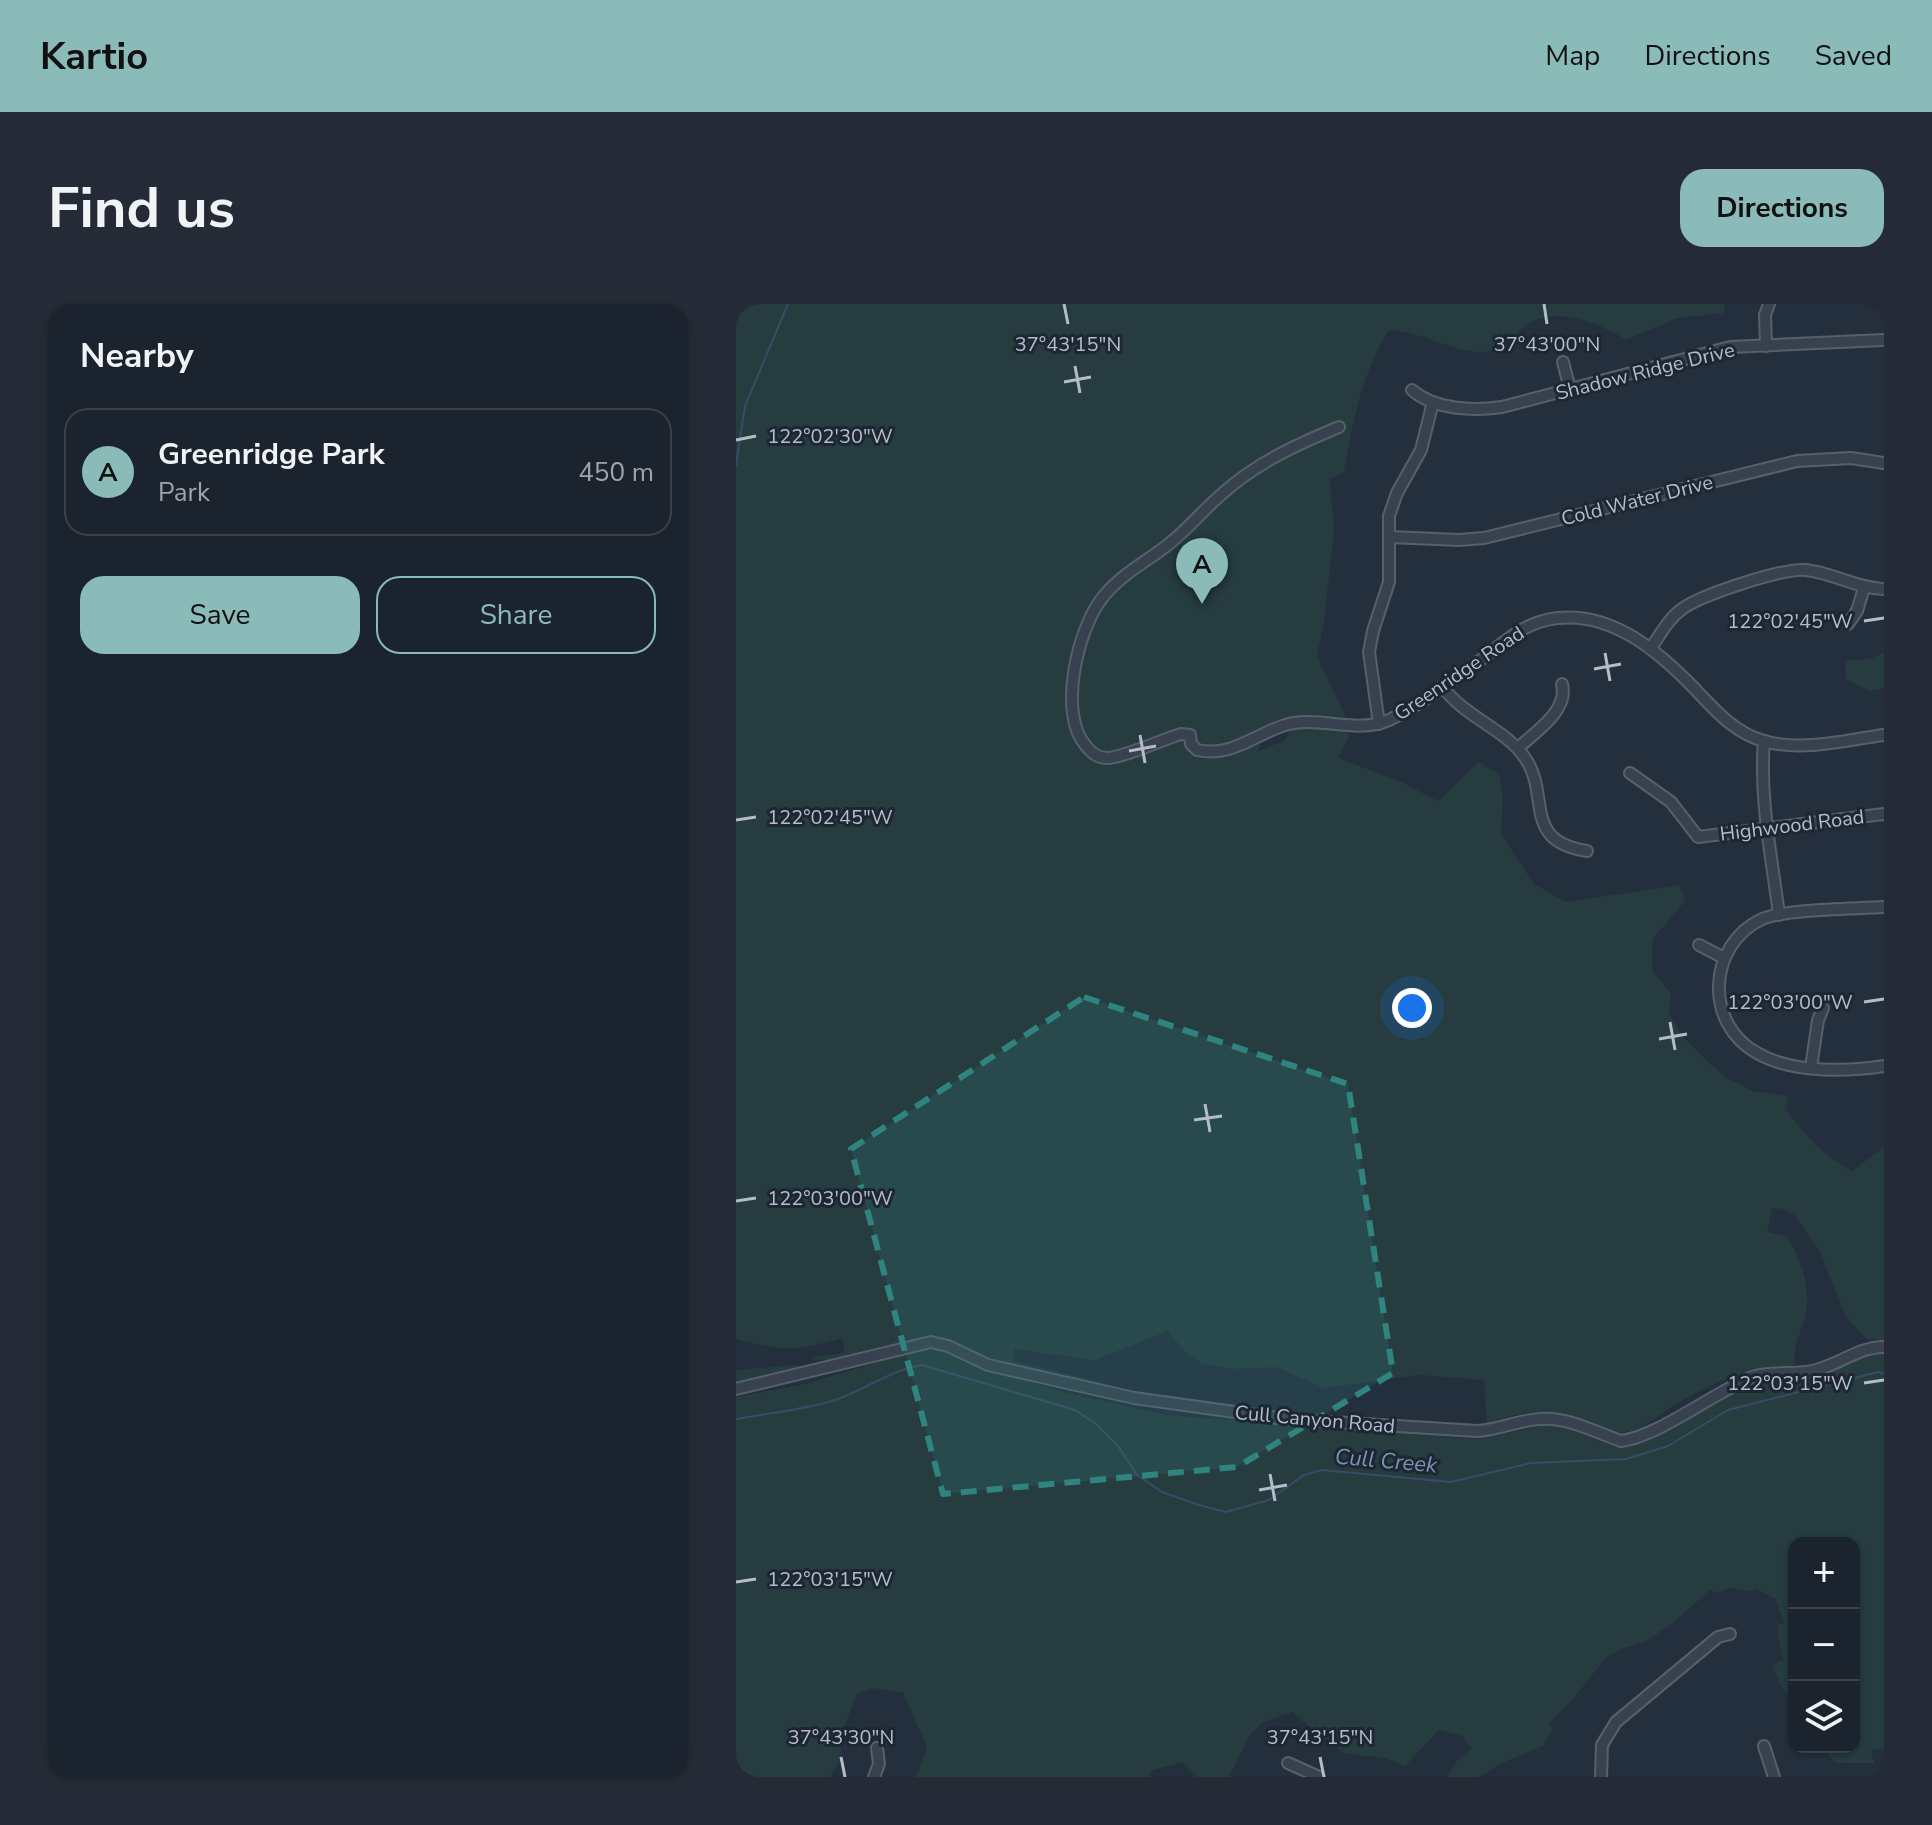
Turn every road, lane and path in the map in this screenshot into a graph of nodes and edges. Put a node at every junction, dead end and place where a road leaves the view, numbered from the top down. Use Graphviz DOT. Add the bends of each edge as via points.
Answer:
graph roads {
  1 [pos="1769,304"];
  2 [pos="1884,340"];
  3 [pos="1766,346"];
  4 [pos="1563,362"];
  5 [pos="1570,389"];
  6 [pos="1412,390"];
  7 [pos="1433,402"];
  8 [pos="1339,427"];
  9 [pos="1884,463"];
  10 [pos="1390,537"];
  11 [pos="1864,588"];
  12 [pos="1884,589"];
  13 [pos="1848,624"];
  14 [pos="1651,648"];
  15 [pos="1562,684"];
  16 [pos="1442,686"];
  17 [pos="1379,724"];
  18 [pos="1884,735"];
  19 [pos="1764,741"];
  20 [pos="1518,748"];
  21 [pos="1630,773"];
  22 [pos="1884,814"];
  23 [pos="1769,828"];
  24 [pos="1587,851"];
  25 [pos="1884,907"];
  26 [pos="1779,915"];
  27 [pos="1699,945"];
  28 [pos="1724,958"];
  29 [pos="1823,1008"];
  30 [pos="1884,1066"];
  31 [pos="1811,1068"];
  32 [pos="1884,1347"];
  33 [pos="736,1389"];
  34 [pos="1730,1634"];
  35 [pos="1764,1746"];
  36 [pos="877,1748"];
  37 [pos="1288,1763"];
  38 [pos="874,1777"];
  39 [pos="1319,1777"];
  40 [pos="1601,1777"];
  41 [pos="1774,1777"];
  1 -- 3 [label="street"];
  2 -- 3 [label="street, Shadow Ridge Drive"];
  3 -- 5 [label="street, Shadow Ridge Drive" via="1730,347"];
  4 -- 5 [label="street"];
  5 -- 7 [label="street, Shadow Ridge Drive" via="1482,410"];
  6 -- 7 [label="street, Shadow Ridge Drive"];
  7 -- 10 [label="street" via="1421,450 1392,505"];
  8 -- 17 [label="street, Greenridge Road" via="1298,444 1237,482 1104,595 1089,622 1072,685 1074,725 1094,756 1108,759 1181,734 1190,735 1197,750 1219,753 1293,724"];
  9 -- 10 [label="street, Cold Water Drive" via="1851,458 1797,461 1484,538"];
  10 -- 17 [label="street" via="1389,582 1369,652"];
  11 -- 12 [label="street"];
  11 -- 13 [label="street"];
  11 -- 14 [label="street" via="1815,572 1777,572 1683,607"];
  14 -- 16 [label="street, Greenridge Road" via="1591,619 1542,620 1518,631"];
  14 -- 19 [label="street, Greenridge Road" via="1731,724"];
  15 -- 20 [label="street" via="1561,706"];
  16 -- 17 [label="street, Greenridge Road"];
  16 -- 20 [label="street" via="1459,707"];
  18 -- 19 [label="street, Greenridge Road" via="1792,745"];
  19 -- 23 [label="street"];
  20 -- 24 [label="street" via="1532,769 1539,813 1548,831 1572,849"];
  21 -- 23 [label="street, Highwood Road" via="1671,802 1698,837"];
  22 -- 23 [label="street, Highwood Road"];
  23 -- 26 [label="street"];
  25 -- 26 [label="street"];
  26 -- 28 [label="street" via="1741,933"];
  27 -- 28 [label="street"];
  28 -- 31 [label="street" via="1719,996 1738,1038 1764,1057"];
  29 -- 31 [label="street"];
  30 -- 31 [label="street"];
  32 -- 33 [label="street, Cull Canyon Road" via="1813,1371 1755,1376 1621,1441 1544,1418 1477,1431 1285,1419 1149,1400 988,1365 931,1342"];
  34 -- 40 [label="street" via="1718,1637 1616,1722 1602,1745"];
  35 -- 41 [label="street"];
  36 -- 38 [label="street"];
  37 -- 39 [label="street"];
}
